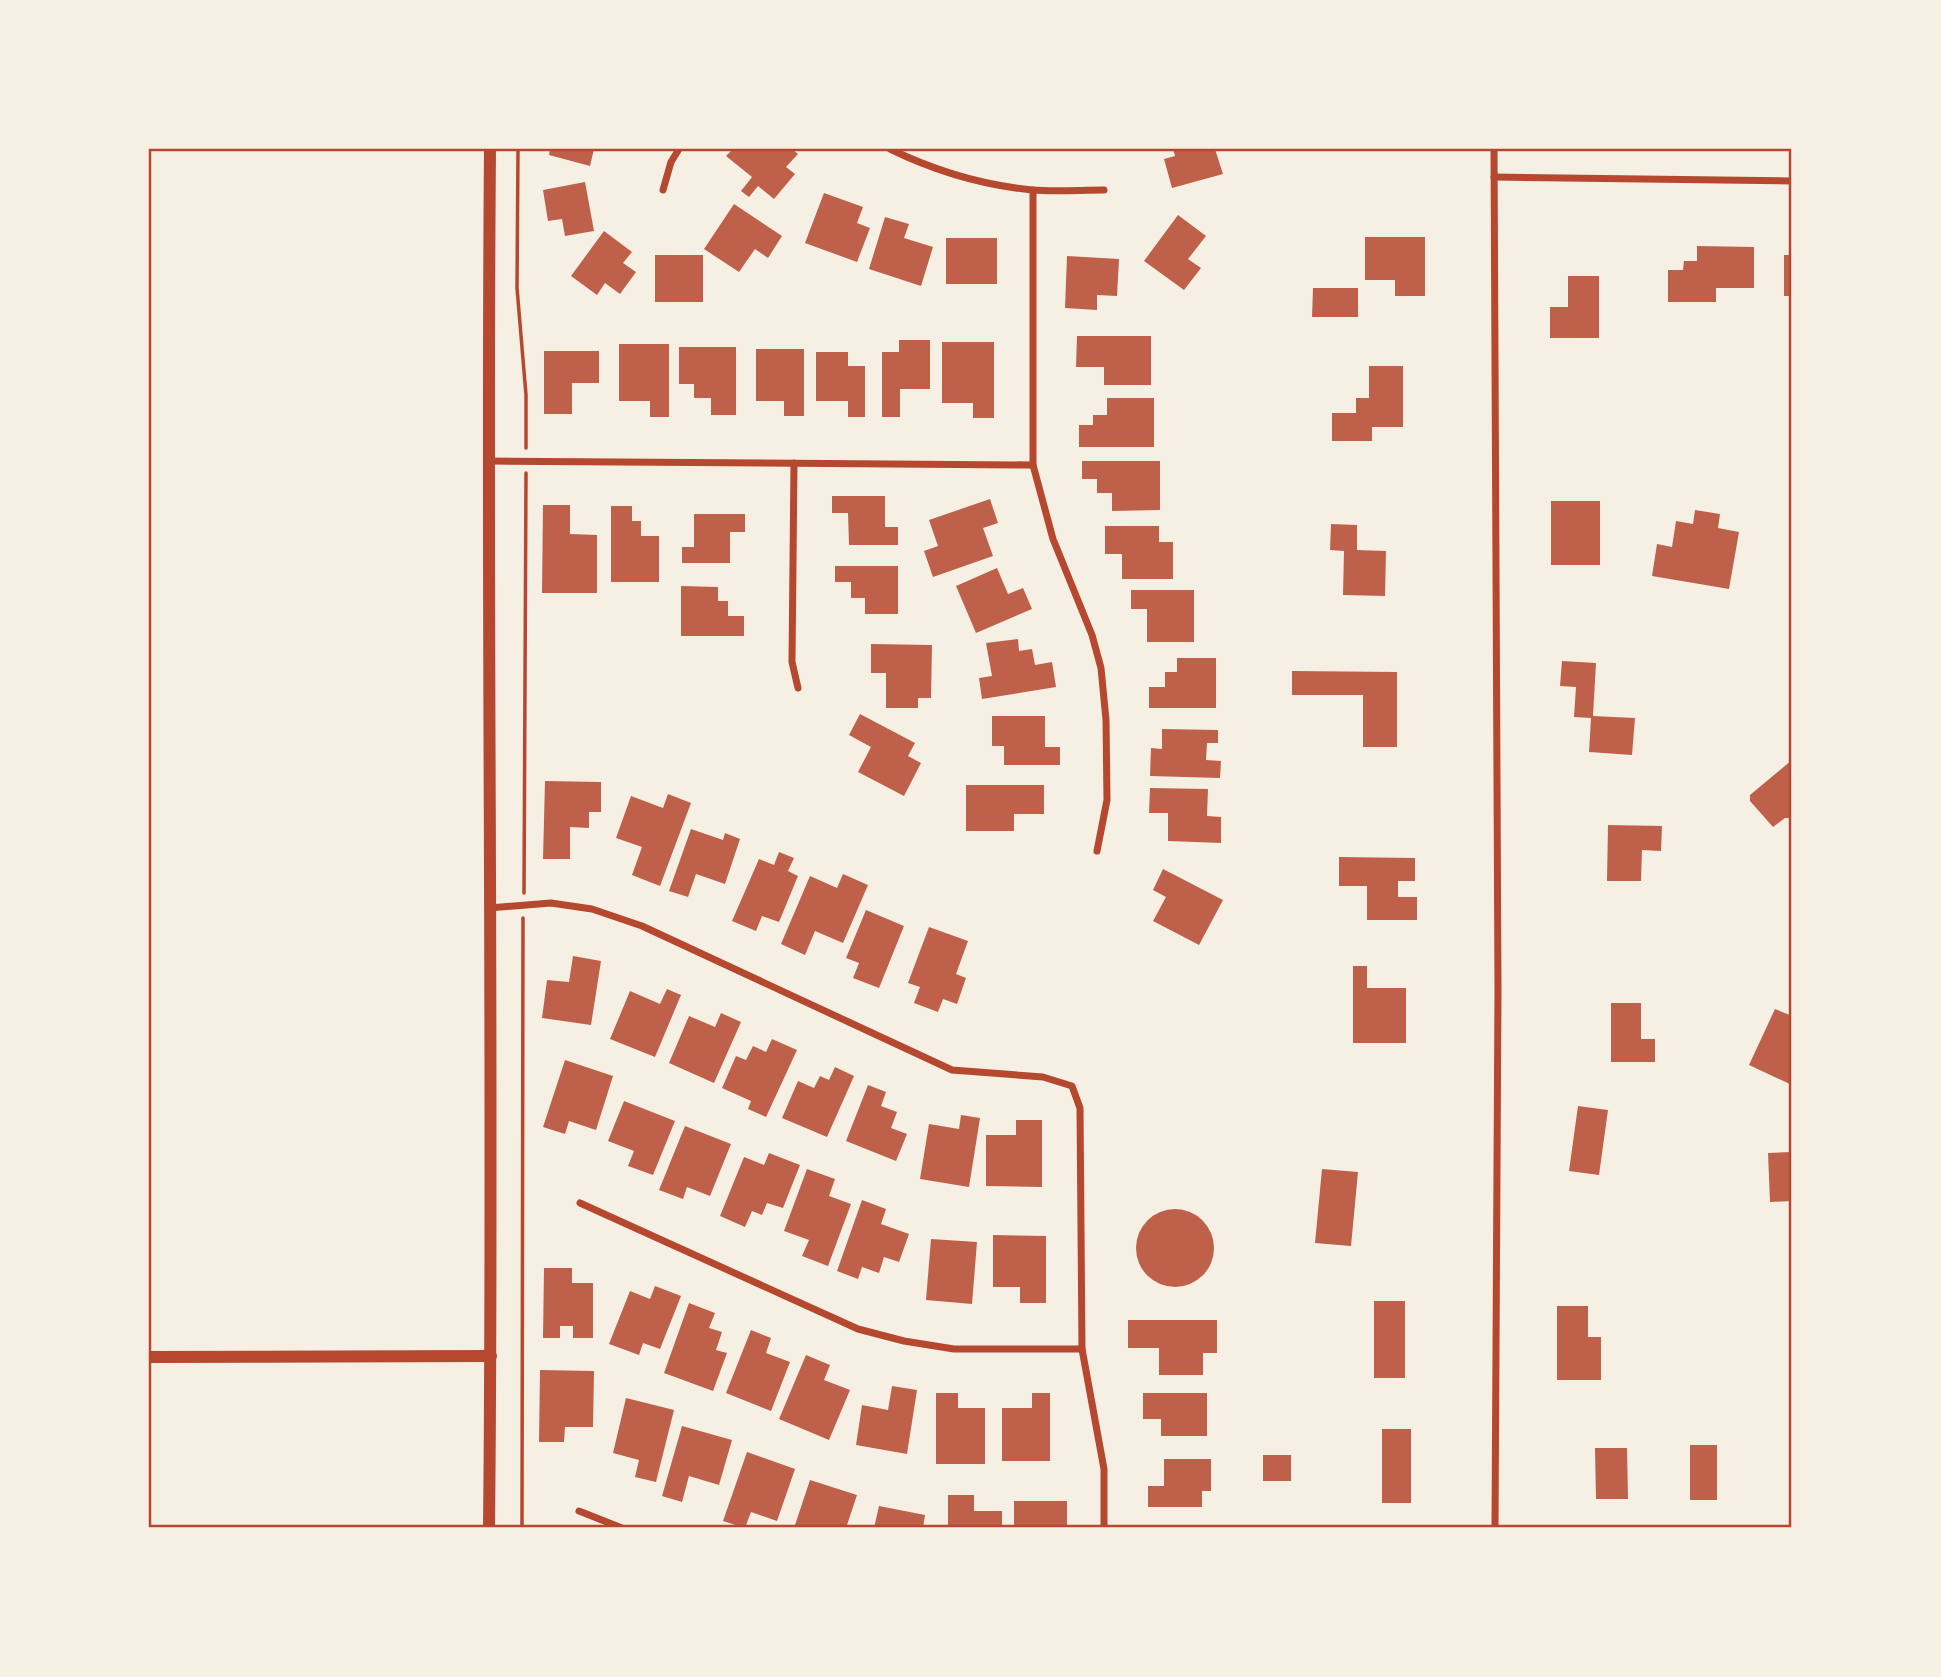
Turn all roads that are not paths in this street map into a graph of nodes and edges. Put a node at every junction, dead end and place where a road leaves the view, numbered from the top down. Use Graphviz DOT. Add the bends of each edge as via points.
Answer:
graph roads {
  1 [pos="490,149"];
  2 [pos="679,149"];
  3 [pos="890,149"];
  4 [pos="1494,149"];
  5 [pos="1494,177"];
  6 [pos="1792,181"];
  7 [pos="663,190"];
  8 [pos="1033,190"];
  9 [pos="1104,190"];
  10 [pos="488,461"];
  11 [pos="794,463"];
  12 [pos="1033,465"];
  13 [pos="798,688"];
  14 [pos="1097,851"];
  15 [pos="489,908"];
  16 [pos="580,1203"];
  17 [pos="1082,1349"];
  18 [pos="491,1356"];
  19 [pos="149,1357"];
  20 [pos="579,1511"];
  21 [pos="489,1528"];
  22 [pos="622,1528"];
  23 [pos="1104,1528"];
  24 [pos="1495,1528"];
  1 -- 10 [label="street"];
  2 -- 7 [label="street"];
  3 -- 8 [label="street" via="964,178"];
  4 -- 5 [label="street"];
  5 -- 6 [label="street"];
  5 -- 24 [label="street"];
  8 -- 9 [label="street"];
  8 -- 12 [label="street"];
  10 -- 11 [label="street"];
  10 -- 15 [label="street"];
  11 -- 12 [label="street"];
  11 -- 13 [label="street" via="792,662"];
  12 -- 14 [label="street" via="1053,539 1101,668 1107,800"];
  15 -- 17 [label="street" via="551,903 592,909 642,926 952,1070 1042,1077 1072,1086 1080,1108"];
  15 -- 18 [label="street"];
  16 -- 17 [label="street" via="858,1329 954,1349"];
  17 -- 23 [label="street" via="1104,1469"];
  18 -- 19 [label="street"];
  18 -- 21 [label="street"];
  20 -- 22 [label="street"];
}
